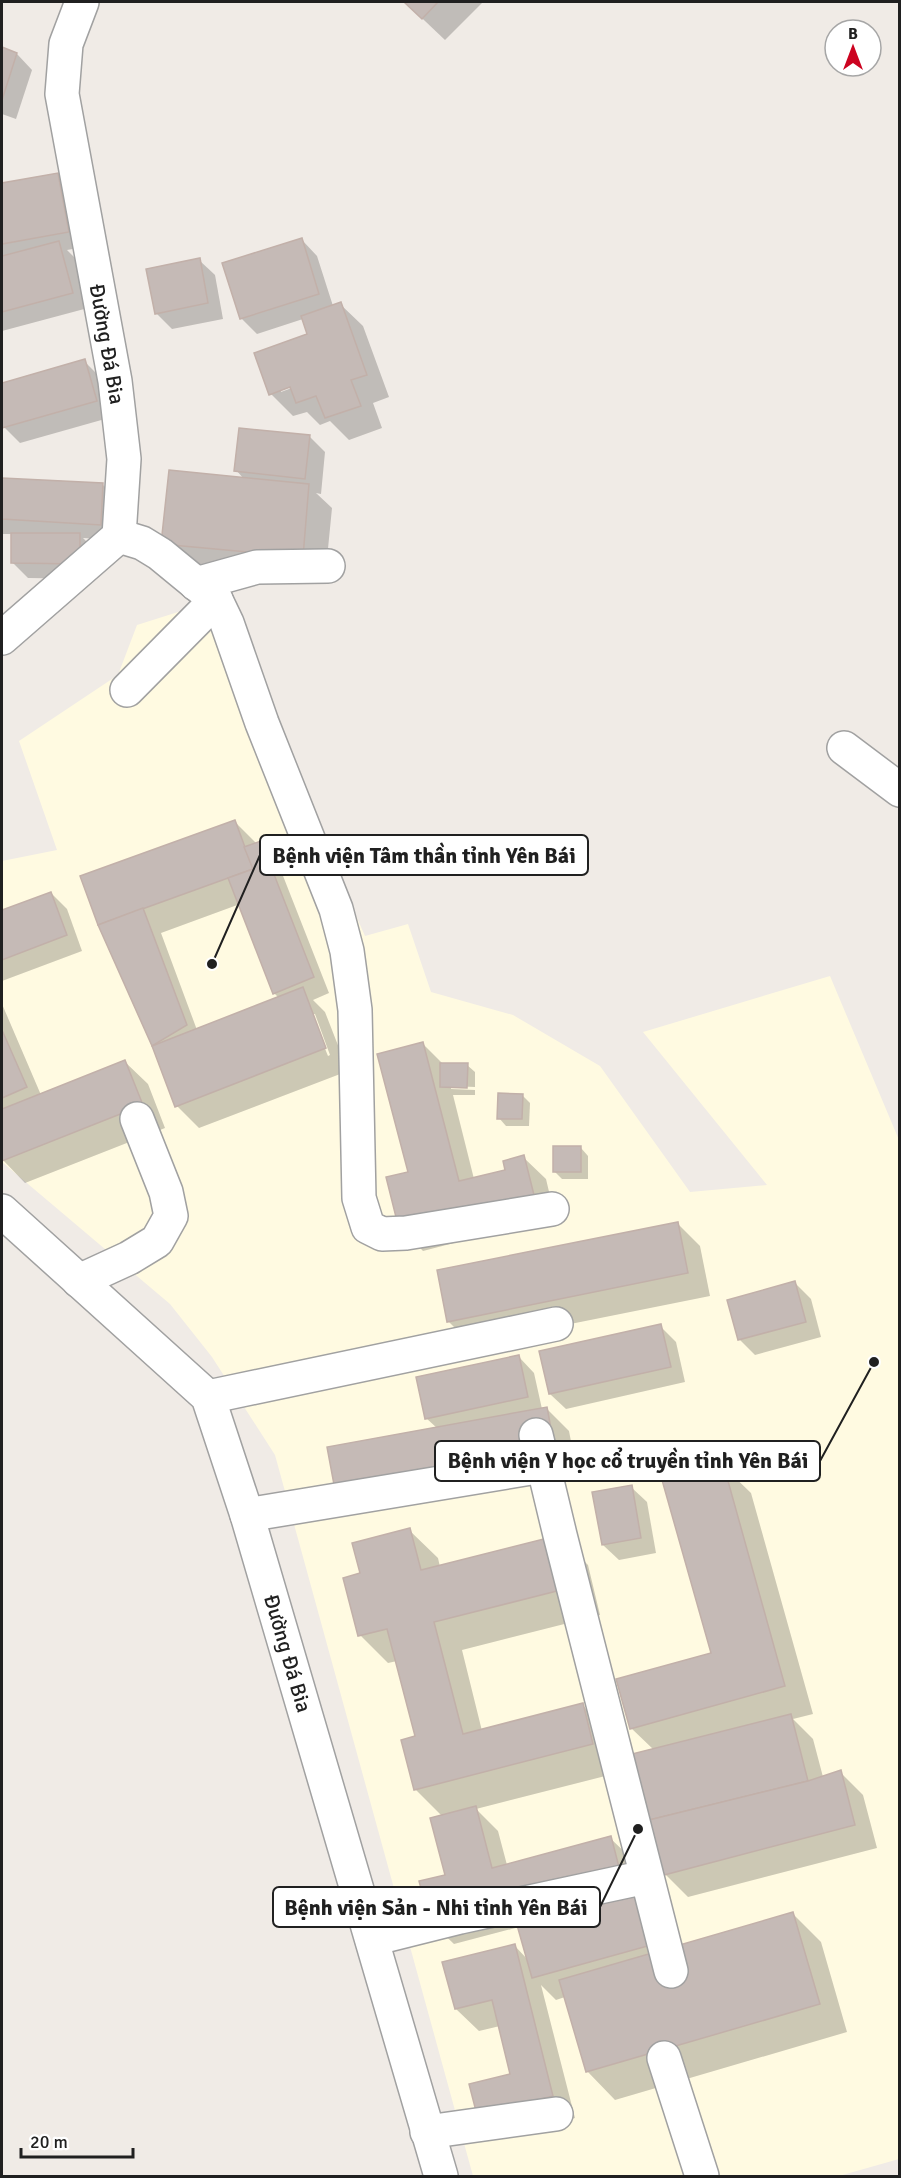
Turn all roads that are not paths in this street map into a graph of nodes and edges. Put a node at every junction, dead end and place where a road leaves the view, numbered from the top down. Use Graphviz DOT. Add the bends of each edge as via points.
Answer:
graph roads {
  1 [pos="82,2"];
  2 [pos="118,536"];
  3 [pos="328,566"];
  4 [pos="206,592"];
  5 [pos="2,638"];
  6 [pos="127,690"];
  7 [pos="844,748"];
  8 [pos="900,790"];
  9 [pos="136,1119"];
  10 [pos="552,1209"];
  11 [pos="2,1211"];
  12 [pos="79,1281"];
  13 [pos="556,1324"];
  14 [pos="208,1397"];
  15 [pos="536,1435"];
  16 [pos="543,1466"];
  17 [pos="247,1515"];
  18 [pos="632,1880"];
  19 [pos="372,1939"];
  20 [pos="670,1971"];
  21 [pos="664,2058"];
  22 [pos="556,2114"];
  23 [pos="427,2132"];
  24 [pos="441,2176"];
  25 [pos="702,2176"];
  1 -- 2 [label="street, Đường Đá Bia" via="66,44 62,94 115,381 124,459"];
  2 -- 4 [label="street" via="142,543 160,554"];
  2 -- 5 [label="street"];
  3 -- 4 [label="street" via="257,567"];
  4 -- 6 [label="street"];
  4 -- 10 [label="street" via="227,623 336,909 347,951 355,1010 359,1198 368,1227 382,1234 406,1233"];
  7 -- 8 [label="street"];
  9 -- 12 [label="street" via="166,1192 171,1216 157,1241"];
  11 -- 12 [label="street, Đường Đá Bia"];
  12 -- 14 [label="street, Đường Đá Bia"];
  13 -- 14 [label="street"];
  14 -- 17 [label="street, Đường Đá Bia"];
  15 -- 16 [label="street"];
  16 -- 17 [label="street"];
  16 -- 20 [label="street"];
  17 -- 19 [label="street, Đường Đá Bia"];
  18 -- 19 [label="street"];
  19 -- 23 [label="street, Đường Đá Bia"];
  21 -- 25 [label="street"];
  22 -- 23 [label="street"];
  23 -- 24 [label="street, Đường Đá Bia"];
}
